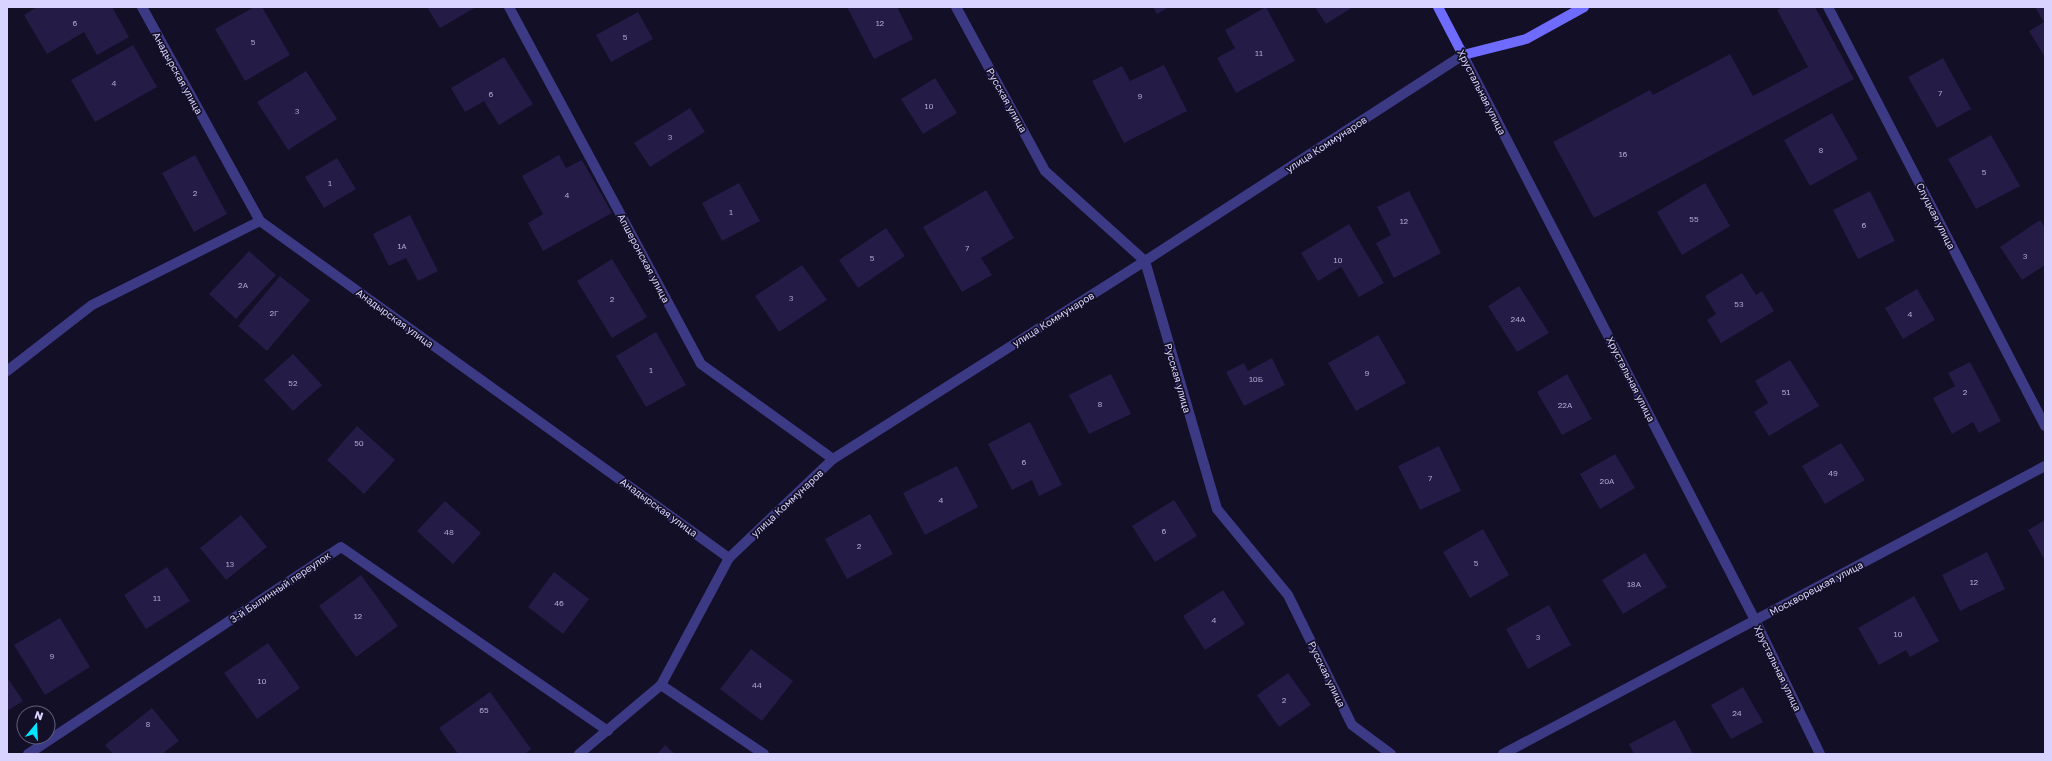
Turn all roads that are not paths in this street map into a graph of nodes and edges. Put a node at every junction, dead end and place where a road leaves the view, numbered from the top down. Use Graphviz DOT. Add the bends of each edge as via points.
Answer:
graph roads {
  1 [pos="142,7"];
  2 [pos="510,7"];
  3 [pos="956,7"];
  4 [pos="1438,7"];
  5 [pos="1584,7"];
  6 [pos="1828,7"];
  7 [pos="1463,55"];
  8 [pos="260,221"];
  9 [pos="1145,261"];
  10 [pos="7,371"];
  11 [pos="2045,426"];
  12 [pos="834,459"];
  13 [pos="2045,466"];
  14 [pos="729,558"];
  15 [pos="1755,620"];
  16 [pos="661,685"];
  17 [pos="608,731"];
  18 [pos="28,754"];
  19 [pos="579,754"];
  20 [pos="764,754"];
  21 [pos="1391,754"];
  22 [pos="1503,754"];
  23 [pos="1820,754"];
  1 -- 8 [label="street, Анадырская улица"];
  2 -- 12 [label="street, Апшеронская улица" via="701,364"];
  3 -- 9 [label="street, Русская улица" via="1045,171"];
  4 -- 7 [label="street, Хрустальная улица"];
  5 -- 7 [label="street, улица Коммунаров" via="1526,39"];
  6 -- 11 [label="street, Слуцкая улица"];
  7 -- 9 [label="street, улица Коммунаров"];
  7 -- 15 [label="street, Хрустальная улица"];
  8 -- 10 [label="street" via="92,304"];
  8 -- 14 [label="street, Анадырская улица"];
  9 -- 12 [label="street, улица Коммунаров"];
  9 -- 21 [label="street, Русская улица" via="1217,509 1288,595 1352,726"];
  12 -- 14 [label="street, улица Коммунаров"];
  13 -- 15 [label="street, Москворецкая улица"];
  14 -- 16 [label="street, улица Коммунаров"];
  15 -- 22 [label="street, Москворецкая улица"];
  15 -- 23 [label="street, Хрустальная улица"];
  16 -- 17 [label="street, улица Коммунаров"];
  16 -- 20 [label="street"];
  17 -- 18 [label="street, 3-й Былинный переулок" via="341,547"];
  17 -- 19 [label="street, улица Коммунаров"];
}
